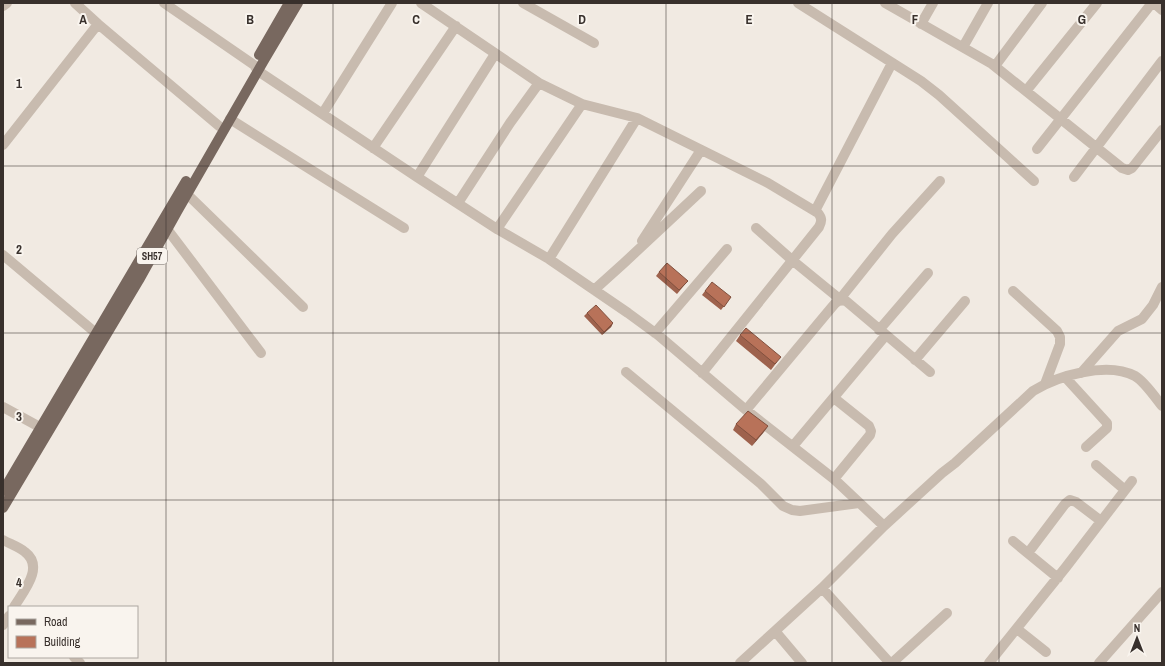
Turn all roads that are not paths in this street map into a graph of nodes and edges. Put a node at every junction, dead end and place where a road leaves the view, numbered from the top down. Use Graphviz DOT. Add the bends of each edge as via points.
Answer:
graph roads {
  1 [pos="7,3"];
  2 [pos="75,3"];
  3 [pos="164,3"];
  4 [pos="291,3"];
  5 [pos="392,3"];
  6 [pos="421,3"];
  7 [pos="523,3"];
  8 [pos="798,3"];
  9 [pos="885,3"];
  10 [pos="933,3"];
  11 [pos="988,3"];
  12 [pos="1042,3"];
  13 [pos="1097,3"];
  14 [pos="1153,3"];
  15 [pos="3,6"];
  16 [pos="1162,10"];
  17 [pos="98,24"];
  18 [pos="921,24"];
  19 [pos="456,26"];
  20 [pos="594,43"];
  21 [pos="963,47"];
  22 [pos="495,54"];
  23 [pos="1162,62"];
  24 [pos="892,63"];
  25 [pos="995,66"];
  26 [pos="256,68"];
  27 [pos="540,83"];
  28 [pos="1026,91"];
  29 [pos="582,104"];
  30 [pos="323,113"];
  31 [pos="637,118"];
  32 [pos="1060,118"];
  33 [pos="230,119"];
  34 [pos="219,126"];
  35 [pos="1162,130"];
  36 [pos="3,144"];
  37 [pos="373,148"];
  38 [pos="1096,148"];
  39 [pos="1037,149"];
  40 [pos="701,150"];
  41 [pos="1074,177"];
  42 [pos="417,178"];
  43 [pos="940,181"];
  44 [pos="1034,181"];
  45 [pos="701,191"];
  46 [pos="187,194"];
  47 [pos="458,203"];
  48 [pos="815,211"];
  49 [pos="404,228"];
  50 [pos="497,228"];
  51 [pos="756,228"];
  52 [pos="167,230"];
  53 [pos="727,249"];
  54 [pos="3,255"];
  55 [pos="632,256"];
  56 [pos="549,259"];
  57 [pos="792,260"];
  58 [pos="928,273"];
  59 [pos="1162,287"];
  60 [pos="594,290"];
  61 [pos="1013,291"];
  62 [pos="840,300"];
  63 [pos="966,301"];
  64 [pos="303,307"];
  65 [pos="883,332"];
  66 [pos="655,333"];
  67 [pos="99,336"];
  68 [pos="261,354"];
  69 [pos="915,360"];
  70 [pos="626,372"];
  71 [pos="930,372"];
  72 [pos="702,373"];
  73 [pos="1081,373"];
  74 [pos="1065,377"];
  75 [pos="1045,384"];
  76 [pos="834,398"];
  77 [pos="1162,406"];
  78 [pos="3,407"];
  79 [pos="746,410"];
  80 [pos="44,429"];
  81 [pos="792,446"];
  82 [pos="1086,448"];
  83 [pos="1096,465"];
  84 [pos="834,479"];
  85 [pos="1132,481"];
  86 [pos="1125,490"];
  87 [pos="3,491"];
  88 [pos="859,503"];
  89 [pos="3,508"];
  90 [pos="1102,520"];
  91 [pos="884,526"];
  92 [pos="3,540"];
  93 [pos="1013,541"];
  94 [pos="1028,553"];
  95 [pos="1058,578"];
  96 [pos="822,588"];
  97 [pos="1162,592"];
  98 [pos="15,606"];
  99 [pos="947,613"];
  100 [pos="1017,629"];
  101 [pos="775,631"];
  102 [pos="1046,652"];
  103 [pos="740,663"];
  104 [pos="802,663"];
  105 [pos="891,663"];
  106 [pos="989,663"];
  107 [pos="1099,663"];
  1 -- 15 [label="street"];
  2 -- 17 [label="street"];
  3 -- 26 [label="street"];
  4 -- 26 [label="main road, SH57"];
  5 -- 30 [label="street"];
  6 -- 19 [label="street"];
  7 -- 20 [label="street"];
  8 -- 24 [label="street"];
  9 -- 18 [label="street"];
  10 -- 18 [label="street"];
  11 -- 21 [label="street"];
  12 -- 25 [label="street"];
  13 -- 28 [label="street"];
  14 -- 16 [label="street"];
  14 -- 32 [label="street"];
  17 -- 34 [label="street"];
  17 -- 36 [label="street"];
  18 -- 21 [label="street"];
  19 -- 22 [label="street"];
  19 -- 37 [label="street"];
  21 -- 25 [label="street"];
  22 -- 27 [label="street"];
  22 -- 42 [label="street"];
  23 -- 38 [label="street"];
  24 -- 44 [label="street" via="939,95"];
  24 -- 48 [label="street"];
  25 -- 28 [label="street"];
  26 -- 30 [label="street"];
  26 -- 33 [label="main road, SH57"];
  26 -- 34 [label="main road, SH57"];
  27 -- 29 [label="street"];
  27 -- 47 [label="street" via="510,123"];
  28 -- 32 [label="street"];
  29 -- 31 [label="street"];
  29 -- 50 [label="street"];
  30 -- 37 [label="street"];
  31 -- 40 [label="street"];
  31 -- 56 [label="street"];
  32 -- 38 [label="street"];
  32 -- 39 [label="street"];
  33 -- 46 [label="main road, SH57"];
  33 -- 49 [label="street"];
  34 -- 67 [label="main road, SH57"];
  35 -- 38 [label="street" via="1128,170"];
  37 -- 42 [label="street"];
  38 -- 41 [label="street"];
  40 -- 48 [label="street" via="768,183"];
  40 -- 55 [label="street"];
  42 -- 47 [label="street"];
  43 -- 62 [label="street" via="892,234"];
  45 -- 55 [label="street"];
  46 -- 52 [label="main road, SH57"];
  46 -- 64 [label="street"];
  47 -- 50 [label="street"];
  48 -- 57 [label="street" via="821,216 821,223"];
  50 -- 56 [label="street"];
  51 -- 57 [label="street"];
  52 -- 67 [label="main road, SH57" via="139,280"];
  52 -- 68 [label="street"];
  53 -- 66 [label="street"];
  54 -- 67 [label="street"];
  55 -- 60 [label="street"];
  56 -- 60 [label="street"];
  57 -- 62 [label="street"];
  57 -- 72 [label="street"];
  58 -- 65 [label="street"];
  59 -- 73 [label="street" via="1153,305 1142,318 1118,331"];
  60 -- 66 [label="street"];
  61 -- 75 [label="street" via="1057,331 1060,337 1060,344"];
  62 -- 65 [label="street" via="846,301"];
  62 -- 79 [label="street"];
  63 -- 69 [label="street"];
  65 -- 69 [label="street"];
  65 -- 76 [label="street"];
  66 -- 72 [label="street"];
  67 -- 80 [label="main road, SH57"];
  69 -- 71 [label="street"];
  70 -- 88 [label="street" via="749,474 783,506 800,511"];
  72 -- 79 [label="street"];
  73 -- 74 [label="street"];
  73 -- 77 [label="street" via="1106,370 1135,376"];
  74 -- 75 [label="street"];
  74 -- 82 [label="street" via="1107,423 1107,428"];
  75 -- 91 [label="street" via="1033,391"];
  76 -- 81 [label="street"];
  76 -- 84 [label="street" via="869,426 871,431"];
  78 -- 80 [label="street"];
  79 -- 81 [label="street"];
  80 -- 87 [label="main road, SH57"];
  80 -- 89 [label="main road, SH57"];
  81 -- 84 [label="street"];
  83 -- 86 [label="street"];
  84 -- 88 [label="street"];
  85 -- 86 [label="street"];
  86 -- 90 [label="street"];
  88 -- 91 [label="street"];
  90 -- 94 [label="street" via="1070,500"];
  90 -- 95 [label="street"];
  91 -- 96 [label="street"];
  92 -- 98 [label="street" via="25,552 34,565 30,580"];
  93 -- 94 [label="street"];
  94 -- 95 [label="street"];
  95 -- 100 [label="street"];
  96 -- 101 [label="street"];
  96 -- 105 [label="street"];
  97 -- 107 [label="street"];
  99 -- 105 [label="street"];
  100 -- 102 [label="street"];
  100 -- 106 [label="street"];
  101 -- 103 [label="street"];
  101 -- 104 [label="street"];
}
